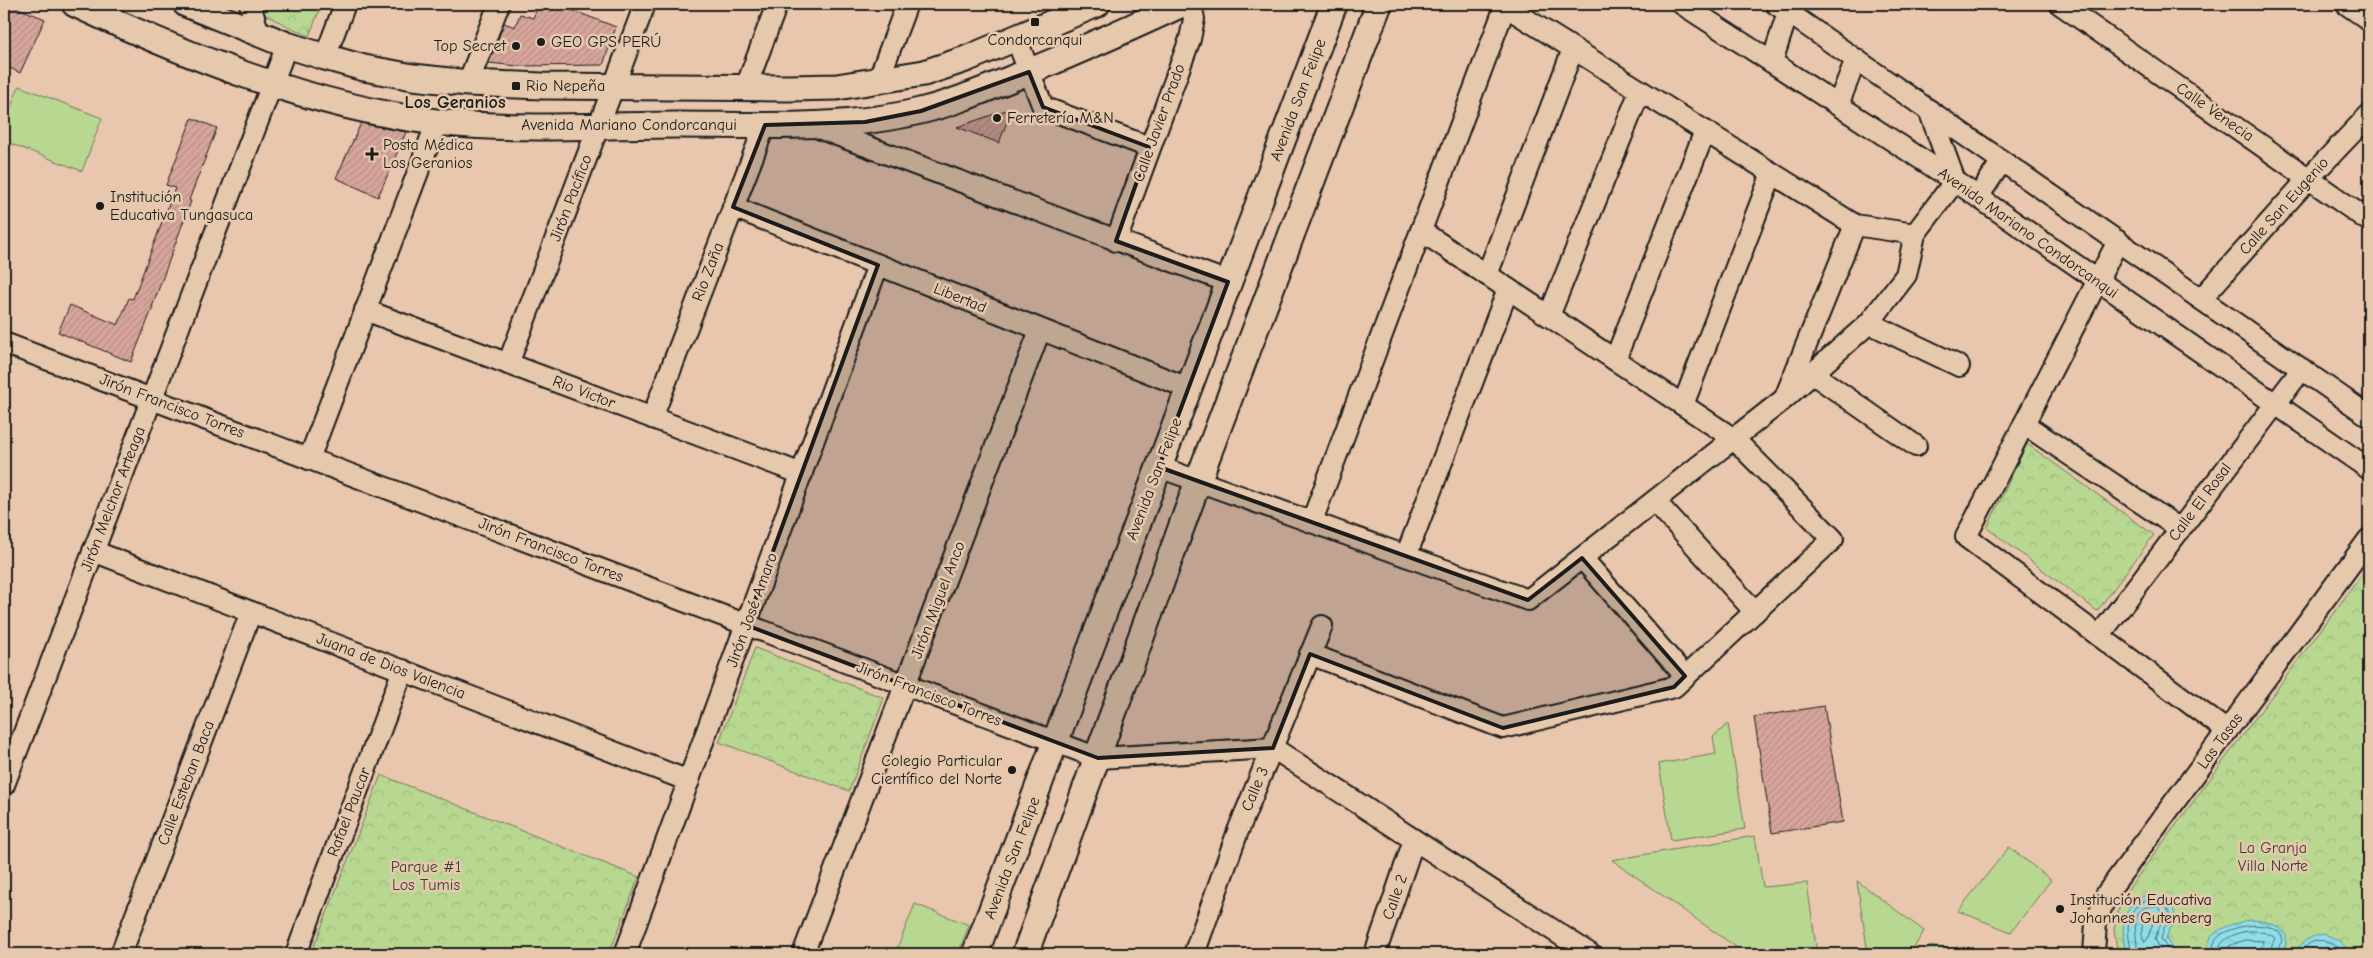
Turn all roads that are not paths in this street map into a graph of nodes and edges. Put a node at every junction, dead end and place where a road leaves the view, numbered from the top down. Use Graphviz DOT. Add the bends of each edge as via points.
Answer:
graph roads {
  1 [pos="75,4"];
  2 [pos="186,4"];
  3 [pos="250,4"];
  4 [pos="345,4"];
  5 [pos="499,4"];
  6 [pos="645,4"];
  7 [pos="777,4"];
  8 [pos="907,4"];
  9 [pos="1096,4"];
  10 [pos="1182,4"];
  11 [pos="1191,4"];
  12 [pos="1334,4"];
  13 [pos="1379,4"];
  14 [pos="2060,4"];
  15 [pos="2346,4"];
  16 [pos="1505,5"];
  17 [pos="1685,5"];
  18 [pos="1782,8"];
  19 [pos="2369,20"];
  20 [pos="259,34"];
  21 [pos="1016,38"];
  22 [pos="287,45"];
  23 [pos="1573,49"];
  24 [pos="325,57"];
  25 [pos="1856,59"];
  26 [pos="1772,62"];
  27 [pos="1029,72"];
  28 [pos="878,81"];
  29 [pos="468,83"];
  30 [pos="272,84"];
  31 [pos="613,86"];
  32 [pos="746,87"];
  33 [pos="1640,91"];
  34 [pos="1838,105"];
  35 [pos="1929,110"];
  36 [pos="2369,115"];
  37 [pos="437,122"];
  38 [pos="810,124"];
  39 [pos="599,125"];
  40 [pos="765,125"];
  41 [pos="1705,131"];
  42 [pos="1149,147"];
  43 [pos="2002,161"];
  44 [pos="1772,173"];
  45 [pos="2309,178"];
  46 [pos="1955,181"];
  47 [pos="1978,197"];
  48 [pos="733,207"];
  49 [pos="2369,220"];
  50 [pos="1855,225"];
  51 [pos="1421,231"];
  52 [pos="1915,234"];
  53 [pos="1116,241"];
  54 [pos="2118,241"];
  55 [pos="878,265"];
  56 [pos="1487,274"];
  57 [pos="2097,280"];
  58 [pos="1228,282"];
  59 [pos="1508,289"];
  60 [pos="2201,299"];
  61 [pos="366,310"];
  62 [pos="1550,316"];
  63 [pos="1869,323"];
  64 [pos="1040,330"];
  65 [pos="4,342"];
  66 [pos="1615,360"];
  67 [pos="508,364"];
  68 [pos="1959,366"];
  69 [pos="2302,369"];
  70 [pos="1813,374"];
  71 [pos="1188,388"];
  72 [pos="152,398"];
  73 [pos="1784,399"];
  74 [pos="2275,404"];
  75 [pos="1683,405"];
  76 [pos="2369,416"];
  77 [pos="652,418"];
  78 [pos="2024,424"];
  79 [pos="1734,439"];
  80 [pos="1916,446"];
  81 [pos="309,459"];
  82 [pos="1158,468"];
  83 [pos="2369,470"];
  84 [pos="802,474"];
  85 [pos="1198,482"];
  86 [pos="1654,501"];
  87 [pos="1312,521"];
  88 [pos="2180,529"];
  89 [pos="2369,539"];
  90 [pos="93,551"];
  91 [pos="1406,556"];
  92 [pos="1582,558"];
  93 [pos="251,612"];
  94 [pos="1755,612"];
  95 [pos="746,625"];
  96 [pos="1322,626"];
  97 [pos="2099,636"];
  98 [pos="1310,654"];
  99 [pos="403,670"];
  100 [pos="1685,676"];
  101 [pos="906,685"];
  102 [pos="2227,731"];
  103 [pos="1055,742"];
  104 [pos="1272,748"];
  105 [pos="1098,758"];
  106 [pos="689,781"];
  107 [pos="4,785"];
  108 [pos="1414,840"];
  109 [pos="2093,953"];
  110 [pos="121,954"];
  111 [pos="296,954"];
  112 [pos="625,954"];
  113 [pos="803,954"];
  114 [pos="975,954"];
  115 [pos="1025,954"];
  116 [pos="1194,954"];
  117 [pos="1375,954"];
  118 [pos="1590,954"];
  1 -- 30 [label="main road, Avenida Mariano Condorcanqui" via="135,32"];
  2 -- 20 [label="main road"];
  3 -- 20 [label="street"];
  4 -- 24 [label="street"];
  5 -- 29 [label="street"];
  6 -- 31 [label="street, Jirón Pacífico"];
  7 -- 32 [label="street"];
  8 -- 28 [label="street"];
  9 -- 21 [label="main road"];
  10 -- 27 [label="main road, Avenida Mariano Condorcanqui"];
  11 -- 42 [label="street, Calle Javier Prado" via="1194,19 1190,39"];
  12 -- 58 [label="main road, Avenida San Felipe"];
  13 -- 85 [label="main road"];
  14 -- 45 [label="street, Calle Venecia"];
  15 -- 19 [label="street"];
  16 -- 23 [label="street"];
  16 -- 51 [label="street"];
  17 -- 26 [label="street, Avenida Mariano Condorcanqui"];
  18 -- 25 [label="street"];
  18 -- 26 [label="street"];
  20 -- 22 [label="main road"];
  21 -- 27 [label="street"];
  21 -- 28 [label="main road" via="924,73"];
  22 -- 24 [label="main road"];
  22 -- 30 [label="street, Jirón Melchor Arteaga"];
  23 -- 33 [label="street"];
  23 -- 56 [label="street"];
  24 -- 29 [label="main road" via="364,68"];
  25 -- 34 [label="street"];
  25 -- 35 [label="street"];
  26 -- 34 [label="street, Avenida Mariano Condorcanqui"];
  27 -- 38 [label="main road, Avenida Mariano Condorcanqui" via="921,111 865,122"];
  27 -- 42 [label="street" via="1043,107"];
  28 -- 32 [label="main road" via="837,87"];
  29 -- 31 [label="main road"];
  30 -- 37 [label="main road, Avenida Mariano Condorcanqui" via="366,110"];
  30 -- 72 [label="street, Jirón Melchor Arteaga"];
  31 -- 32 [label="main road"];
  31 -- 39 [label="street, Jirón Pacífico"];
  33 -- 41 [label="street"];
  33 -- 62 [label="street"];
  34 -- 46 [label="street, Avenida Mariano Condorcanqui"];
  35 -- 43 [label="street"];
  35 -- 46 [label="street"];
  36 -- 45 [label="street, Calle San Eugenio"];
  37 -- 39 [label="main road, Avenida Mariano Condorcanqui"];
  37 -- 61 [label="street"];
  38 -- 40 [label="main road, Avenida Mariano Condorcanqui"];
  38 -- 53 [label="street"];
  39 -- 40 [label="main road, Avenida Mariano Condorcanqui"];
  39 -- 67 [label="street, Jirón Pacífico"];
  40 -- 48 [label="street, Rio Zaña"];
  41 -- 44 [label="street"];
  41 -- 66 [label="street"];
  42 -- 53 [label="street, Calle Javier Prado"];
  43 -- 47 [label="street"];
  43 -- 54 [label="street"];
  44 -- 50 [label="street"];
  44 -- 75 [label="street"];
  45 -- 49 [label="street, Calle Venecia"];
  45 -- 60 [label="street, Calle San Eugenio"];
  46 -- 47 [label="street, Avenida Mariano Condorcanqui"];
  46 -- 52 [label="street"];
  47 -- 57 [label="street, Avenida Mariano Condorcanqui"];
  48 -- 55 [label="street, Libertad"];
  48 -- 77 [label="street, Rio Zaña"];
  50 -- 52 [label="street"];
  50 -- 73 [label="street"];
  51 -- 56 [label="street"];
  51 -- 87 [label="street"];
  52 -- 63 [label="street" via="1906,275"];
  53 -- 58 [label="street"];
  54 -- 57 [label="street"];
  54 -- 60 [label="street"];
  55 -- 64 [label="street, Libertad"];
  55 -- 84 [label="street, Jirón José Amaro"];
  56 -- 59 [label="street"];
  57 -- 74 [label="street, Avenida Mariano Condorcanqui"];
  57 -- 78 [label="street"];
  58 -- 71 [label="main road, Avenida San Felipe"];
  59 -- 62 [label="street"];
  59 -- 91 [label="street"];
  60 -- 69 [label="street"];
  61 -- 67 [label="street, Rio Victor"];
  61 -- 81 [label="street"];
  62 -- 66 [label="street"];
  63 -- 68 [label="street"];
  63 -- 70 [label="street"];
  64 -- 71 [label="street, Libertad"];
  64 -- 101 [label="street, Jirón Miguel Anco"];
  65 -- 72 [label="street, Jirón Francisco Torres"];
  66 -- 75 [label="street"];
  67 -- 77 [label="street, Rio Victor"];
  69 -- 74 [label="street, Calle El Rosal"];
  69 -- 76 [label="street"];
  70 -- 73 [label="street"];
  70 -- 80 [label="street"];
  71 -- 82 [label="main road, Avenida San Felipe"];
  72 -- 81 [label="street, Jirón Francisco Torres"];
  72 -- 90 [label="street, Jirón Melchor Arteaga"];
  73 -- 79 [label="street"];
  74 -- 83 [label="street, Avenida Mariano Condorcanqui"];
  74 -- 88 [label="street, Calle El Rosal"];
  75 -- 79 [label="street"];
  77 -- 84 [label="street, Rio Victor"];
  78 -- 88 [label="street"];
  78 -- 97 [label="street" via="1966,538"];
  79 -- 86 [label="street"];
  79 -- 94 [label="street" via="1833,539"];
  81 -- 95 [label="street, Jirón Francisco Torres"];
  82 -- 85 [label="street"];
  82 -- 103 [label="main road, Avenida San Felipe"];
  84 -- 95 [label="street, Jirón José Amaro"];
  85 -- 87 [label="street"];
  85 -- 105 [label="main road"];
  86 -- 92 [label="street"];
  86 -- 94 [label="street"];
  87 -- 91 [label="street"];
  88 -- 97 [label="street, Calle El Rosal"];
  89 -- 102 [label="street, Las Tasas"];
  90 -- 93 [label="street, Juana de Dios Valencia"];
  90 -- 107 [label="street, Jirón Melchor Arteaga"];
  91 -- 92 [label="street" via="1528,600"];
  92 -- 100 [label="street"];
  93 -- 99 [label="street, Juana de Dios Valencia"];
  93 -- 110 [label="street, Calle Esteban Baca"];
  94 -- 100 [label="street"];
  95 -- 101 [label="street, Jirón Francisco Torres"];
  95 -- 106 [label="street, Jirón José Amaro"];
  96 -- 98 [label="street, Calle 3"];
  97 -- 102 [label="street"];
  98 -- 100 [label="street" via="1504,728 1674,687"];
  98 -- 104 [label="street, Calle 3"];
  99 -- 106 [label="street, Juana de Dios Valencia"];
  99 -- 111 [label="street, Rafael Paucar"];
  101 -- 103 [label="street, Jirón Francisco Torres"];
  101 -- 113 [label="street, Jirón Miguel Anco"];
  102 -- 109 [label="street, Las Tasas" via="2107,893 2096,922"];
  103 -- 105 [label="street, Jirón Francisco Torres"];
  103 -- 114 [label="main road, Avenida San Felipe"];
  104 -- 105 [label="street"];
  104 -- 108 [label="street"];
  104 -- 116 [label="street, Calle 3"];
  105 -- 115 [label="main road"];
  106 -- 112 [label="street, Jirón José Amaro"];
  108 -- 117 [label="street, Calle 2"];
  108 -- 118 [label="street"];
}
